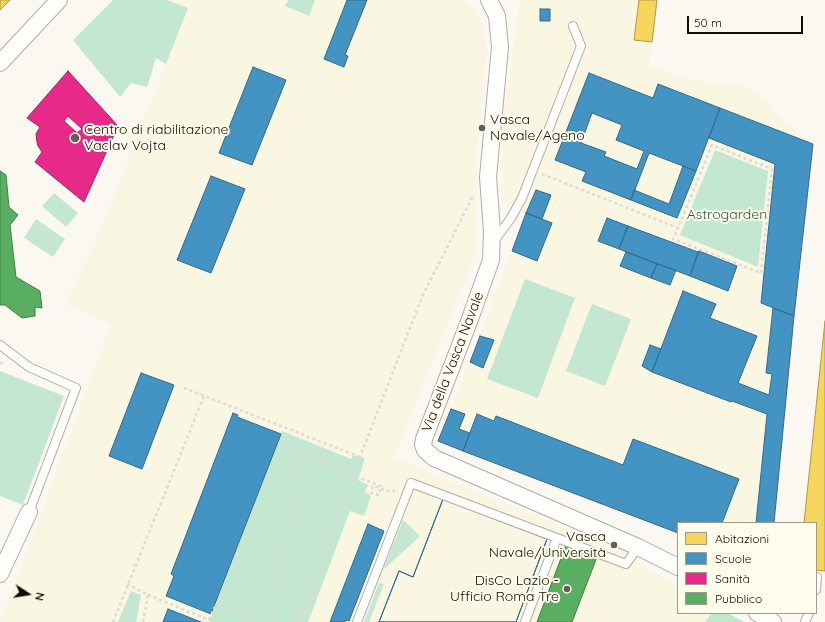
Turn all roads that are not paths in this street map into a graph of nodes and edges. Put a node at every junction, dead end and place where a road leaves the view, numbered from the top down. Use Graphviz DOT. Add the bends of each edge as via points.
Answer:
graph roads {
  1 [pos="59,0"];
  2 [pos="489,0"];
  3 [pos="573,26"];
  4 [pos="0,63"];
  5 [pos="492,243"];
  6 [pos="0,345"];
  7 [pos="29,512"];
  8 [pos="557,538"];
  9 [pos="638,547"];
  10 [pos="677,566"];
  11 [pos="0,574"];
  12 [pos="759,614"];
  13 [pos="357,622"];
  14 [pos="525,622"];
  15 [pos="773,622"];
  1 -- 4 [label="street"];
  2 -- 5 [label="street, Via della Vasca Navale" via="497,16 500,47 488,177"];
  3 -- 5 [label="lane" via="581,46 522,198"];
  5 -- 9 [label="street, Via della Vasca Navale" via="491,260 424,439 425,450 434,458"];
  6 -- 7 [label="lane" via="29,367 76,388"];
  7 -- 11 [label="street"];
  8 -- 9 [label="lane" via="626,564"];
  8 -- 13 [label="lane" via="411,483"];
  8 -- 14 [label="lane"];
  9 -- 10 [label="street, Via della Vasca Navale"];
  12 -- 15 [label="street"];
}
